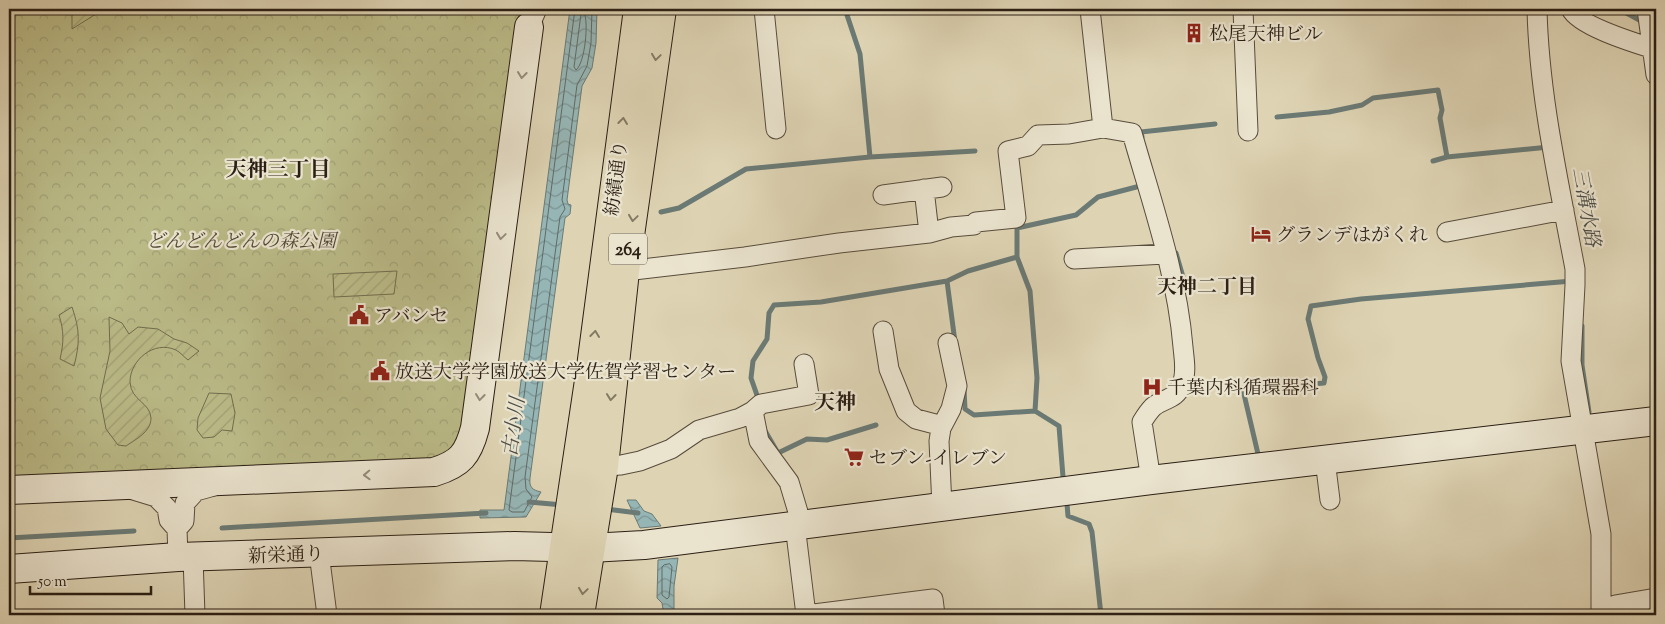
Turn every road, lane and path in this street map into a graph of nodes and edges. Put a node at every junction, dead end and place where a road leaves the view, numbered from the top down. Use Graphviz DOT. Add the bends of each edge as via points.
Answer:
graph roads {
  1 [pos="638,9"];
  2 [pos="662,9"];
  3 [pos="764,9"];
  4 [pos="1090,9"];
  5 [pos="1243,9"];
  6 [pos="1537,9"];
  7 [pos="1572,9"];
  8 [pos="531,15"];
  9 [pos="1650,27"];
  10 [pos="1656,75"];
  11 [pos="1104,128"];
  12 [pos="776,129"];
  13 [pos="1248,131"];
  14 [pos="883,195"];
  15 [pos="1564,210"];
  16 [pos="1447,232"];
  17 [pos="929,234"];
  18 [pos="1166,254"];
  19 [pos="1074,259"];
  20 [pos="625,272"];
  21 [pos="883,332"];
  22 [pos="948,343"];
  23 [pos="804,364"];
  24 [pos="757,407"];
  25 [pos="1656,422"];
  26 [pos="942,428"];
  27 [pos="1582,430"];
  28 [pos="1325,460"];
  29 [pos="242,480"];
  30 [pos="593,480"];
  31 [pos="1150,480"];
  32 [pos="102,486"];
  33 [pos="9,490"];
  34 [pos="1330,500"];
  35 [pos="942,506"];
  36 [pos="797,525"];
  37 [pos="177,529"];
  38 [pos="579,539"];
  39 [pos="319,553"];
  40 [pos="185,557"];
  41 [pos="9,569"];
  42 [pos="1656,598"];
  43 [pos="1608,610"];
  44 [pos="195,615"];
  45 [pos="327,615"];
  46 [pos="554,615"];
  47 [pos="580,615"];
  48 [pos="806,615"];
  49 [pos="936,615"];
  30 -- 1 [label="highway, 紡績通り / 264, one-way"];
  2 -- 20 [label="highway, 紡績通り / 264, one-way"];
  3 -- 12 [label="street"];
  4 -- 11 [label="street"];
  5 -- 13 [label="street"];
  6 -- 15 [label="street" via="1538,44"];
  7 -- 9 [label="street" via="1574,14 1615,36"];
  8 -- 29 [label="street, one-way" via="476,428 468,451 460,460 434,472"];
  9 -- 10 [label="street"];
  11 -- 17 [label="street" via="1038,135 1028,146 1008,151 1016,218 976,222"];
  11 -- 18 [label="street" via="1132,133"];
  14 -- 17 [label="street" via="933,188"];
  15 -- 16 [label="street"];
  15 -- 27 [label="street" via="1575,281 1571,361"];
  17 -- 20 [label="street"];
  18 -- 19 [label="street"];
  18 -- 31 [label="street" via="1176,297 1185,372 1179,392 1153,406 1142,422"];
  20 -- 30 [label="highway, 紡績通り / 264, one-way"];
  21 -- 26 [label="street" via="889,369 906,411 916,419"];
  22 -- 26 [label="street" via="957,386"];
  23 -- 24 [label="street" via="809,395"];
  24 -- 30 [label="street" via="740,418 699,430 671,449 621,465"];
  24 -- 36 [label="street" via="759,441 789,482 798,512"];
  25 -- 27 [label="street, 新栄通り"];
  26 -- 35 [label="street" via="939,456"];
  27 -- 28 [label="street, 新栄通り"];
  27 -- 43 [label="street" via="1601,534"];
  28 -- 31 [label="street, 新栄通り"];
  28 -- 34 [label="street"];
  29 -- 32 [label="street"];
  29 -- 37 [label="street" via="196,491 185,503 184,522"];
  30 -- 38 [label="highway, 紡績通り / 264"];
  31 -- 35 [label="street, 新栄通り"];
  32 -- 33 [label="street"];
  32 -- 37 [label="street" via="140,491 156,497 167,508 169,520"];
  35 -- 36 [label="street, 新栄通り"];
  36 -- 38 [label="street, 新栄通り" via="644,545"];
  36 -- 48 [label="street"];
  37 -- 40 [label="street"];
  38 -- 39 [label="street, 新栄通り" via="514,546"];
  38 -- 46 [label="highway, 紡績通り / 264"];
  38 -- 47 [label="highway, 紡績通り / 264, one-way"];
  39 -- 40 [label="street, 新栄通り"];
  39 -- 45 [label="street"];
  40 -- 41 [label="street, 新栄通り"];
  40 -- 44 [label="street"];
  42 -- 43 [label="street"];
  48 -- 49 [label="street" via="933,599"];
}
